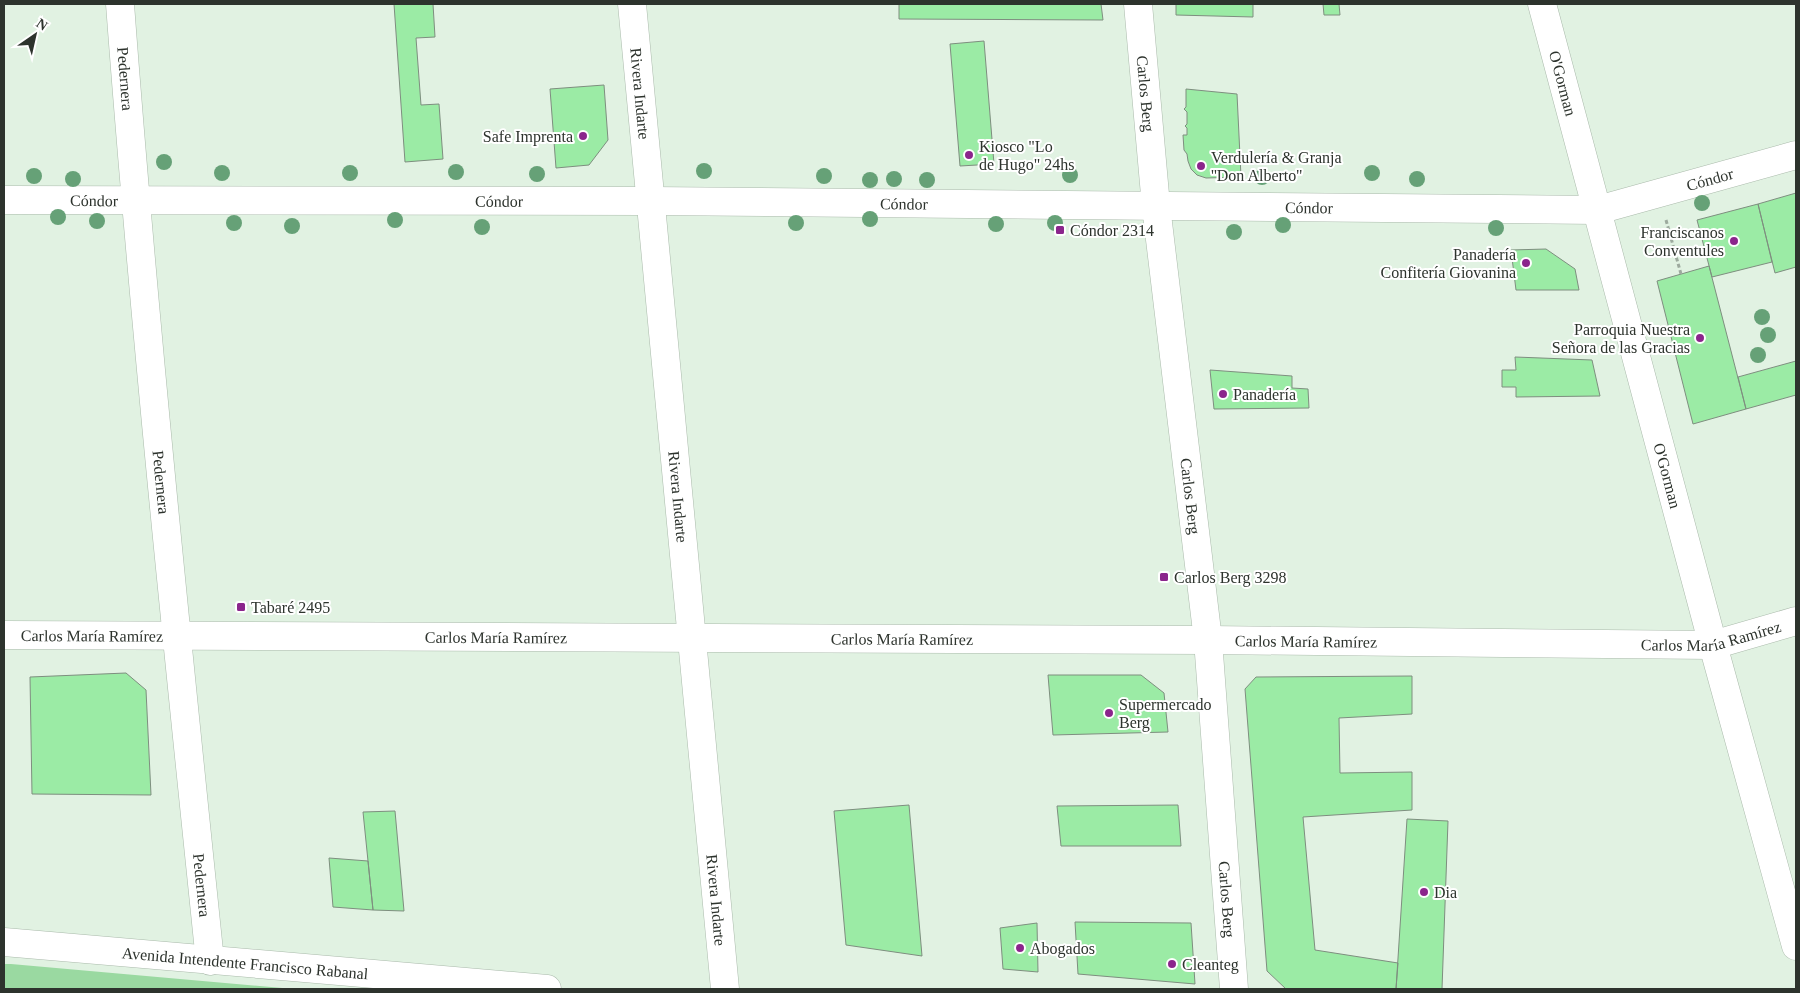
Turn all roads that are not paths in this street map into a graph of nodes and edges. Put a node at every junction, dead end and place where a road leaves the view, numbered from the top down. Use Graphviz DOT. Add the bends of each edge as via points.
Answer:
graph roads {
  1 [pos="120,4"];
  2 [pos="632,4"];
  3 [pos="1138,4"];
  4 [pos="1542,4"];
  5 [pos="1796,155"];
  6 [pos="4,200"];
  7 [pos="135,200"];
  8 [pos="651,201"];
  9 [pos="1156,206"];
  10 [pos="1598,210"];
  11 [pos="1796,621"];
  12 [pos="4,635"];
  13 [pos="176,635"];
  14 [pos="692,638"];
  15 [pos="1208,640"];
  16 [pos="1713,645"];
  17 [pos="4,942"];
  18 [pos="1796,946"];
  19 [pos="210,961"];
  20 [pos="547,989"];
  21 [pos="725,989"];
  22 [pos="1234,989"];
  1 -- 7 [label="street, Pedernera"];
  2 -- 8 [label="street, Rivera Indarte"];
  3 -- 9 [label="street, Carlos Berg"];
  4 -- 10 [label="street, O'Gorman"];
  5 -- 10 [label="street, Cóndor"];
  6 -- 7 [label="street, Cóndor"];
  7 -- 8 [label="street, Cóndor"];
  7 -- 13 [label="street, Pedernera"];
  8 -- 9 [label="street, Cóndor"];
  8 -- 14 [label="street, Rivera Indarte"];
  9 -- 10 [label="street, Cóndor"];
  9 -- 15 [label="street, Carlos Berg"];
  10 -- 16 [label="street, O'Gorman"];
  11 -- 16 [label="street, Carlos María Ramírez"];
  12 -- 13 [label="street, Carlos María Ramírez"];
  13 -- 14 [label="street, Carlos María Ramírez"];
  13 -- 19 [label="street, Pedernera"];
  14 -- 15 [label="street, Carlos María Ramírez"];
  14 -- 21 [label="street, Rivera Indarte"];
  15 -- 16 [label="street, Carlos María Ramírez"];
  15 -- 22 [label="street, Carlos Berg"];
  16 -- 18 [label="street, O'Gorman"];
  17 -- 19 [label="street, Avenida Intendente Francisco Rabanal"];
  19 -- 20 [label="street, Avenida Intendente Francisco Rabanal"];
}
